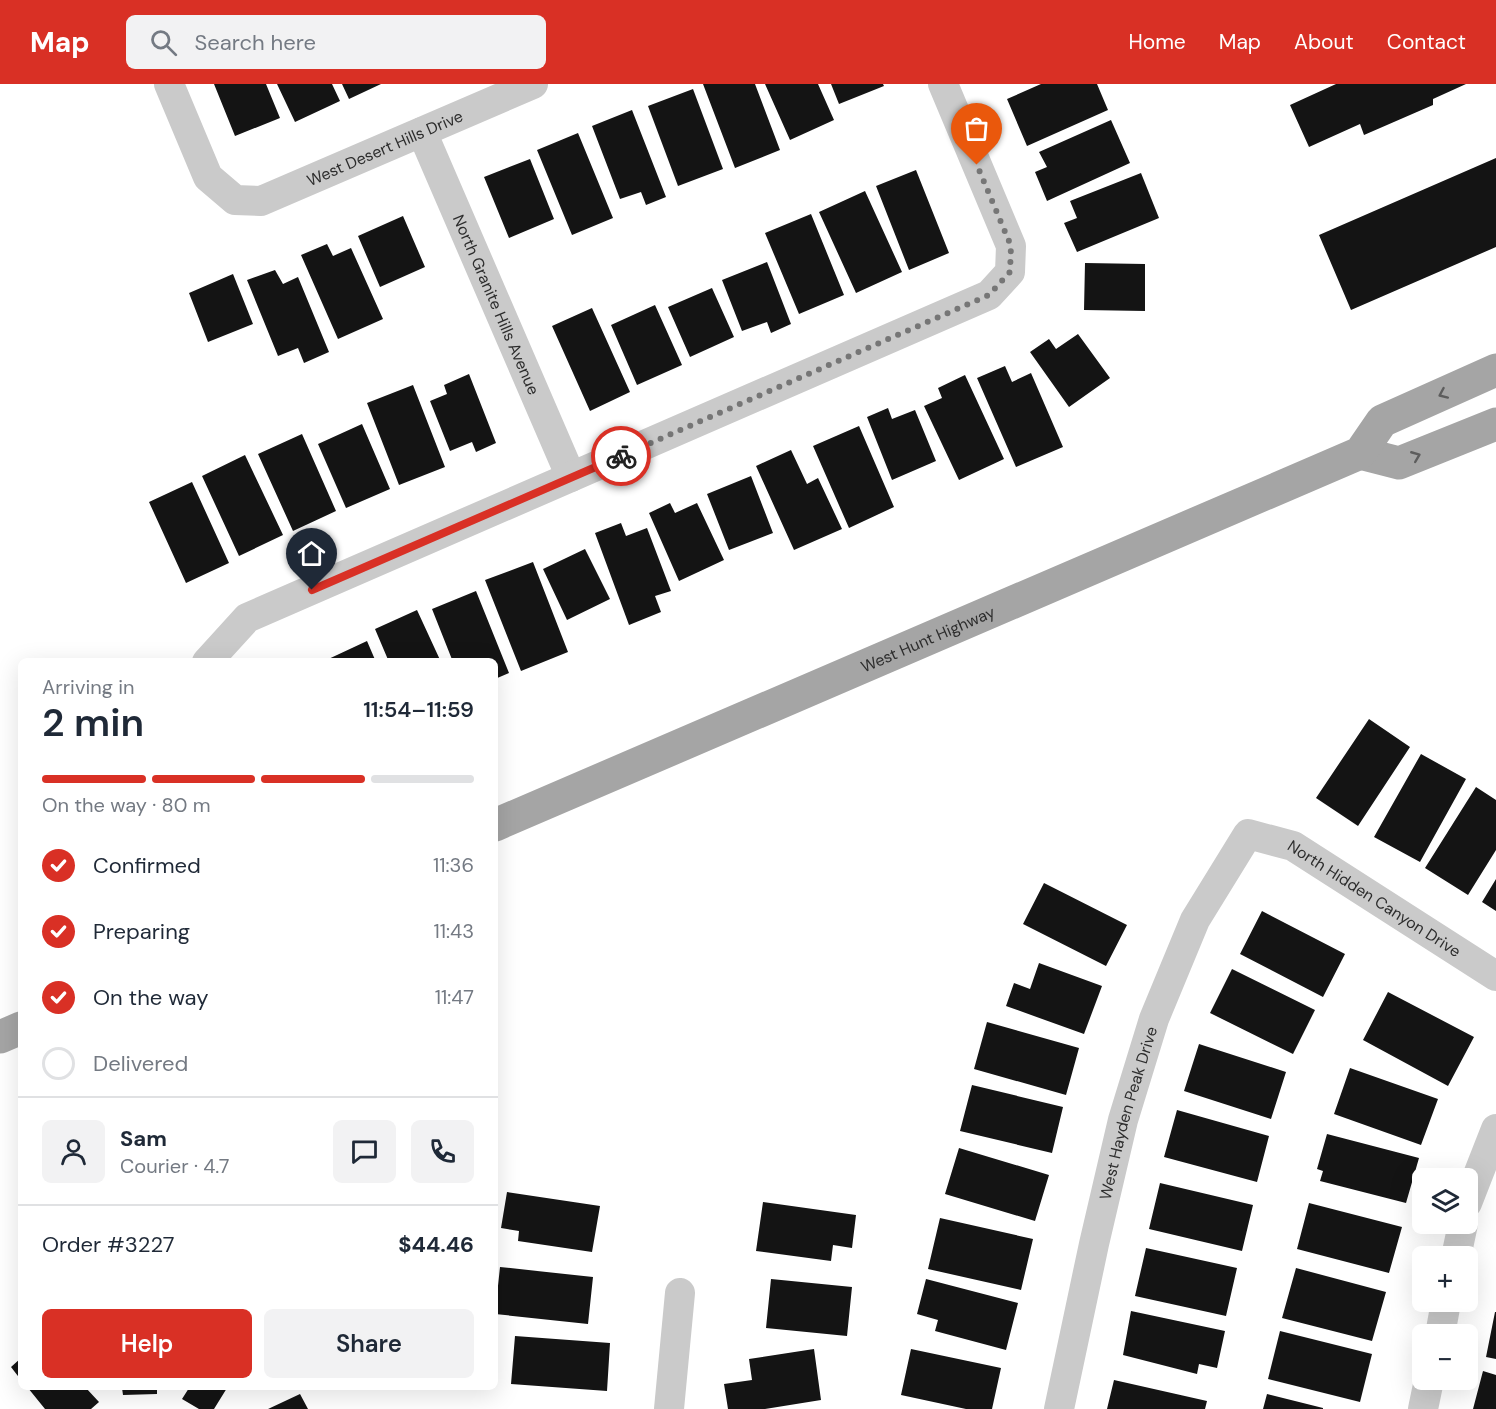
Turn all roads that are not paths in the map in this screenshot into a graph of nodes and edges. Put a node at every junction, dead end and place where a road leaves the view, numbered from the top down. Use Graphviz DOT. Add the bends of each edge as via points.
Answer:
graph roads {
  1 [pos="169,84"];
  2 [pos="533,84"];
  3 [pos="943,84"];
  4 [pos="422,132"];
  5 [pos="1496,370"];
  6 [pos="1496,424"];
  7 [pos="1360,453"];
  8 [pos="571,477"];
  9 [pos="211,658"];
  10 [pos="498,824"];
  11 [pos="1248,834"];
  12 [pos="1496,976"];
  13 [pos="18,1029"];
  14 [pos="0,1037"];
  15 [pos="1496,1129"];
  16 [pos="1478,1175"];
  17 [pos="680,1293"];
  18 [pos="1428,1390"];
  19 [pos="669,1409"];
  20 [pos="1059,1409"];
  21 [pos="1423,1409"];
  1 -- 4 [label="street, West Desert Hills Drive" via="208,177 235,200 261,201"];
  2 -- 4 [label="street, West Desert Hills Drive"];
  3 -- 8 [label="street" via="1011,246 1010,272 989,295"];
  4 -- 8 [label="street, North Granite Hills Avenue"];
  5 -- 7 [label="main road, one-way" via="1382,421"];
  7 -- 6 [label="main road, one-way" via="1399,463"];
  7 -- 10 [label="main road, West Hunt Highway"];
  8 -- 9 [label="street" via="248,618"];
  11 -- 12 [label="street, North Hidden Canyon Drive" via="1293,846"];
  11 -- 20 [label="street, West Hayden Peak Drive" via="1195,920 1154,1019 1124,1120"];
  13 -- 14 [label="main road"];
  15 -- 16 [label="street"];
  17 -- 19 [label="street"];
  18 -- 21 [label="street"];
}
